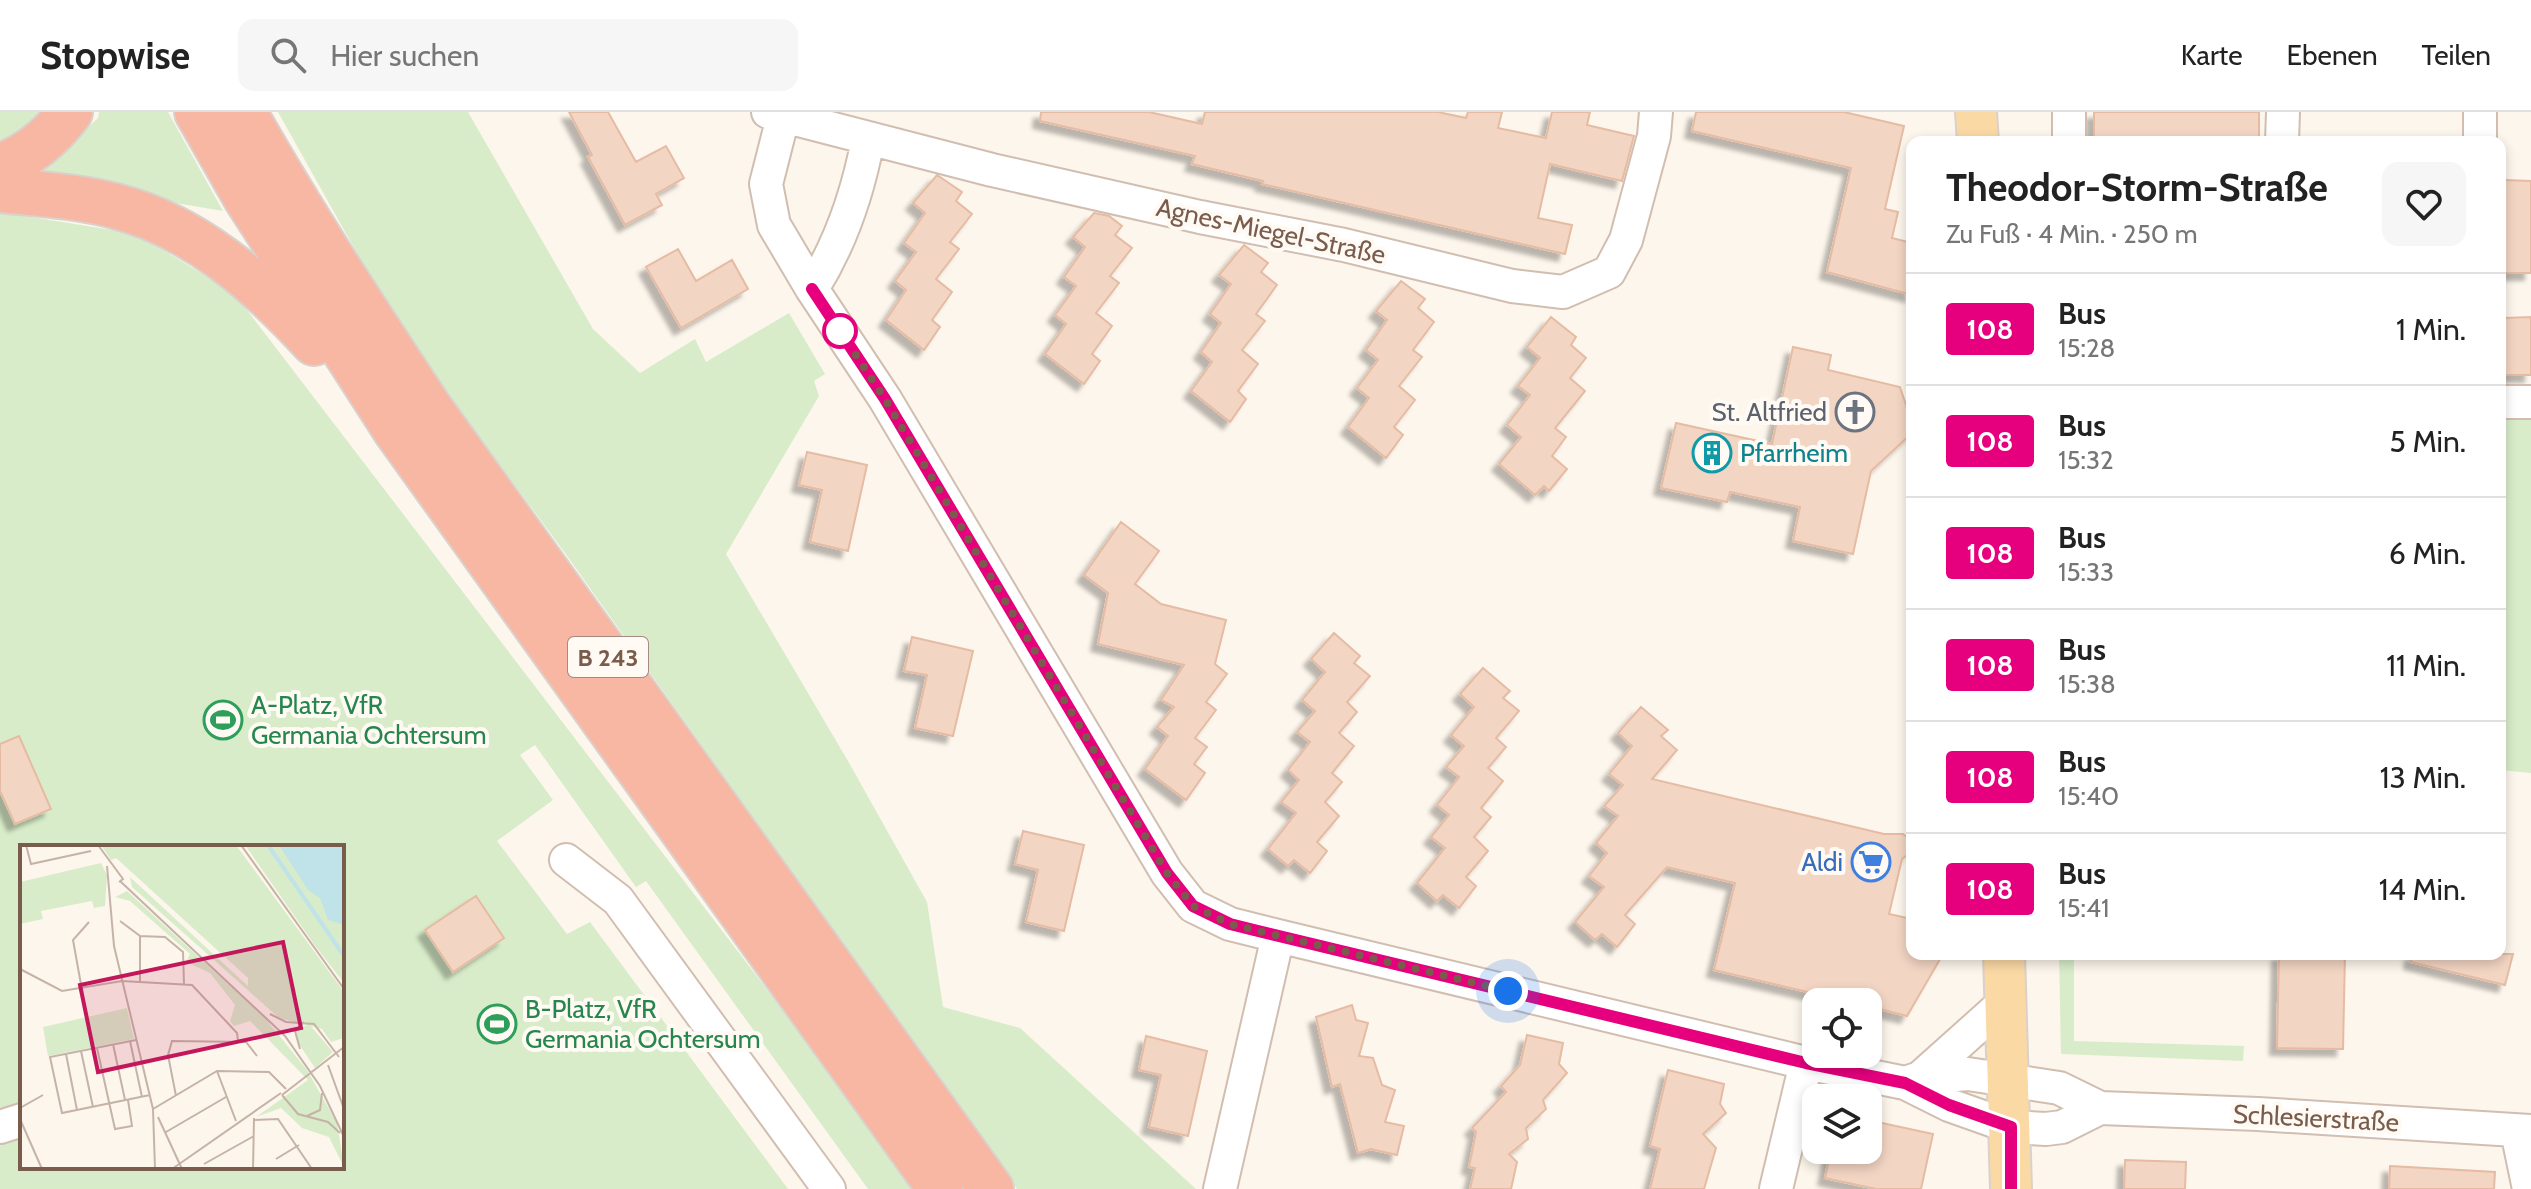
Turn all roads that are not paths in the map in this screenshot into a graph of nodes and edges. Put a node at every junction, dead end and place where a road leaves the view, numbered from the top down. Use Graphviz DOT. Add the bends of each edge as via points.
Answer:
graph roads {
  1 [pos="70,112"];
  2 [pos="197,112"];
  3 [pos="244,112"];
  4 [pos="1656,112"];
  5 [pos="1976,112"];
  6 [pos="2069,112"];
  7 [pos="2283,112"];
  8 [pos="2480,112"];
  9 [pos="776,114"];
  10 [pos="1978,136"];
  11 [pos="2069,136"];
  12 [pos="2282,136"];
  13 [pos="2480,136"];
  14 [pos="868,139"];
  15 [pos="0,166"];
  16 [pos="0,190"];
  17 [pos="812,289"];
  18 [pos="2506,402"];
  19 [pos="2531,402"];
  20 [pos="396,431"];
  21 [pos="566,860"];
  22 [pos="1278,936"];
  23 [pos="2004,960"];
  24 [pos="2006,1001"];
  25 [pos="1802,1062"];
  26 [pos="1805,1068"];
  27 [pos="1837,1068"];
  28 [pos="1913,1080"];
  29 [pos="2008,1081"];
  30 [pos="2100,1108"];
  31 [pos="20,1121"];
  32 [pos="0,1127"];
  33 [pos="2011,1127"];
  34 [pos="2524,1131"];
  35 [pos="829,1189"];
  36 [pos="940,1189"];
  37 [pos="991,1189"];
  38 [pos="1220,1189"];
  39 [pos="1776,1189"];
  40 [pos="2011,1189"];
  41 [pos="2529,1189"];
  1 -- 15 [label="highway" via="41,143"];
  2 -- 20 [label="highway, B 243"];
  3 -- 37 [label="highway, B 243" via="345,281 429,407"];
  4 -- 14 [label="street, Agnes-Miegel-Straße" via="1626,240 1609,272 1563,292 1512,286"];
  5 -- 10 [label="main road"];
  6 -- 11 [label="street"];
  7 -- 12 [label="street"];
  8 -- 13 [label="street"];
  9 -- 14 [label="street, Agnes-Miegel-Straße"];
  9 -- 17 [label="street" via="766,184 774,225"];
  14 -- 17 [label="street" via="861,180 832,256"];
  16 -- 20 [label="highway" via="118,206 166,224 227,261 277,304"];
  17 -- 22 [label="street" via="885,399 1167,873 1193,906 1230,924"];
  18 -- 19 [label="street"];
  20 -- 36 [label="highway, B 243"];
  21 -- 35 [label="street" via="618,900"];
  22 -- 25 [label="street"];
  22 -- 38 [label="street"];
  23 -- 24 [label="main road"];
  24 -- 28 [label="street"];
  24 -- 29 [label="main road"];
  26 -- 39 [label="street"];
  27 -- 28 [label="street"];
  28 -- 29 [label="street, Schlesierstraße" via="1968,1074"];
  28 -- 33 [label="street, Schlesierstraße" via="1949,1105"];
  29 -- 30 [label="street, Schlesierstraße" via="2059,1088"];
  29 -- 33 [label="main road"];
  30 -- 33 [label="street, Schlesierstraße" via="2062,1127"];
  30 -- 34 [label="street, Schlesierstraße"];
  31 -- 32 [label="street"];
  33 -- 40 [label="main road"];
  34 -- 41 [label="street"];
}
